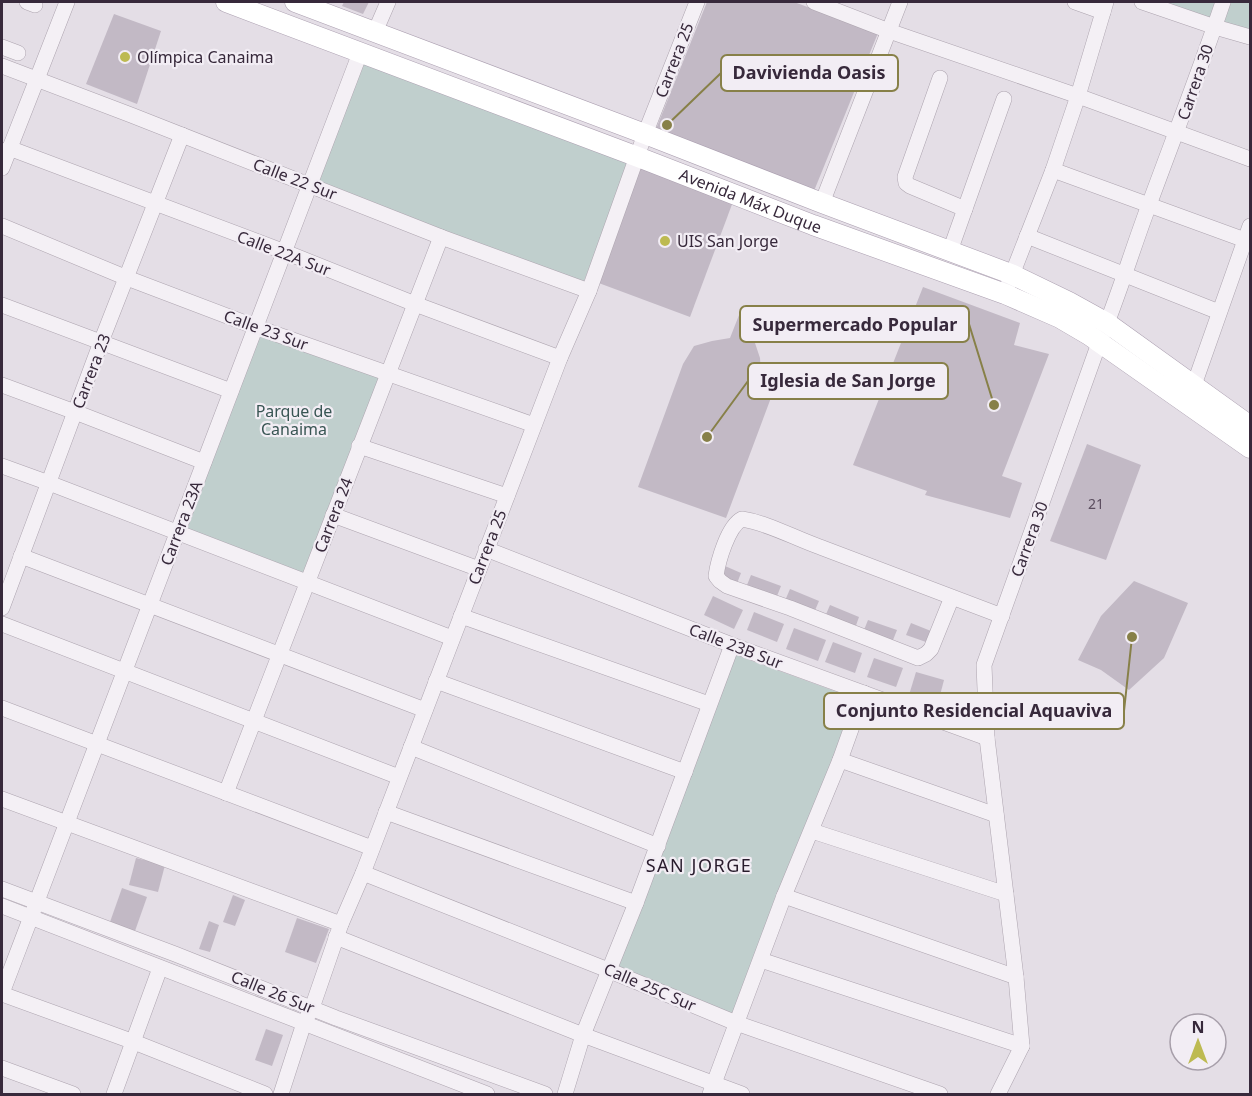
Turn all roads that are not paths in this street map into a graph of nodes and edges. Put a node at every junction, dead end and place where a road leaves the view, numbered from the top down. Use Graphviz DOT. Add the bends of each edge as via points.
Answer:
graph roads {
  1 [pos="67,2"];
  2 [pos="226,2"];
  3 [pos="295,2"];
  4 [pos="388,2"];
  5 [pos="697,2"];
  6 [pos="814,2"];
  7 [pos="900,2"];
  8 [pos="1075,2"];
  9 [pos="1142,2"];
  10 [pos="1223,2"];
  11 [pos="1104,7"];
  12 [pos="1215,27"];
  13 [pos="889,31"];
  14 [pos="375,32"];
  15 [pos="1251,37"];
  16 [pos="2,46"];
  17 [pos="18,53"];
  18 [pos="360,53"];
  19 [pos="2,66"];
  20 [pos="940,78"];
  21 [pos="38,79"];
  22 [pos="1078,96"];
  23 [pos="1004,99"];
  24 [pos="1177,132"];
  25 [pos="645,134"];
  26 [pos="182,135"];
  27 [pos="9,148"];
  28 [pos="638,157"];
  29 [pos="1251,159"];
  30 [pos="2,168"];
  31 [pos="1053,170"];
  32 [pos="310,184"];
  33 [pos="155,204"];
  34 [pos="822,204"];
  35 [pos="1149,204"];
  36 [pos="965,209"];
  37 [pos="2,226"];
  38 [pos="1248,233"];
  39 [pos="1027,236"];
  40 [pos="441,237"];
  41 [pos="950,251"];
  42 [pos="285,252"];
  43 [pos="1011,274"];
  44 [pos="1124,275"];
  45 [pos="127,278"];
  46 [pos="589,291"];
  47 [pos="1005,294"];
  48 [pos="415,304"];
  49 [pos="2,305"];
  50 [pos="1219,312"];
  51 [pos="1107,323"];
  52 [pos="256,327"];
  53 [pos="101,342"];
  54 [pos="1099,343"];
  55 [pos="560,358"];
  56 [pos="387,374"];
  57 [pos="2,385"];
  58 [pos="1194,385"];
  59 [pos="231,391"];
  60 [pos="75,412"];
  61 [pos="534,425"];
  62 [pos="1251,426"];
  63 [pos="359,446"];
  64 [pos="1251,448"];
  65 [pos="204,462"];
  66 [pos="2,466"];
  67 [pos="49,483"];
  68 [pos="507,496"];
  69 [pos="333,515"];
  70 [pos="178,532"];
  71 [pos="486,549"];
  72 [pos="21,556"];
  73 [pos="479,568"];
  74 [pos="307,582"];
  75 [pos="952,597"];
  76 [pos="150,605"];
  77 [pos="2,608"];
  78 [pos="461,616"];
  79 [pos="1002,616"];
  80 [pos="2,624"];
  81 [pos="452,638"];
  82 [pos="732,645"];
  83 [pos="279,654"];
  84 [pos="125,672"];
  85 [pos="436,681"];
  86 [pos="864,693"];
  87 [pos="710,704"];
  88 [pos="2,708"];
  89 [pos="425,710"];
  90 [pos="254,721"];
  91 [pos="987,738"];
  92 [pos="97,744"];
  93 [pos="411,747"];
  94 [pos="840,760"];
  95 [pos="685,772"];
  96 [pos="399,777"];
  97 [pos="226,793"];
  98 [pos="2,799"];
  99 [pos="386,812"];
  100 [pos="996,815"];
  101 [pos="67,824"];
  102 [pos="812,831"];
  103 [pos="658,846"];
  104 [pos="372,848"];
  105 [pos="363,873"];
  106 [pos="2,889"];
  107 [pos="1006,894"];
  108 [pos="784,896"];
  109 [pos="37,902"];
  110 [pos="636,903"];
  111 [pos="2,906"];
  112 [pos="31,917"];
  113 [pos="339,931"];
  114 [pos="761,960"];
  115 [pos="6,968"];
  116 [pos="160,968"];
  117 [pos="608,970"];
  118 [pos="1016,977"];
  119 [pos="2,993"];
  120 [pos="312,1008"];
  121 [pos="304,1023"];
  122 [pos="736,1023"];
  123 [pos="583,1035"];
  124 [pos="134,1042"];
  125 [pos="1022,1046"];
  126 [pos="2,1068"];
  127 [pos="712,1089"];
  128 [pos="73,1095"];
  129 [pos="114,1095"];
  130 [pos="265,1095"];
  131 [pos="280,1095"];
  132 [pos="486,1095"];
  133 [pos="545,1095"];
  134 [pos="566,1095"];
  135 [pos="742,1095"];
  136 [pos="940,1095"];
  137 [pos="998,1095"];
  1 -- 21 [label="street"];
  2 -- 18 [label="main road, Avenida Máx Duque"];
  3 -- 14 [label="main road, Avenida Máx Duque"];
  4 -- 14 [label="street"];
  5 -- 25 [label="street, Carrera 25"];
  6 -- 13 [label="street"];
  7 -- 13 [label="street"];
  8 -- 11 [label="street"];
  9 -- 12 [label="street"];
  10 -- 12 [label="street, Carrera 30"];
  11 -- 22 [label="street"];
  12 -- 15 [label="street"];
  12 -- 24 [label="street, Carrera 30"];
  13 -- 22 [label="street"];
  13 -- 34 [label="street"];
  14 -- 25 [label="main road, Avenida Máx Duque"];
  16 -- 17 [label="street"];
  18 -- 28 [label="main road, Avenida Máx Duque"];
  18 -- 32 [label="street, Carrera 23A"];
  19 -- 21 [label="street, Calle 22 Sur"];
  20 -- 36 [label="street" via="906,183"];
  21 -- 26 [label="street, Calle 22 Sur"];
  21 -- 27 [label="street"];
  22 -- 24 [label="street"];
  22 -- 31 [label="street"];
  23 -- 36 [label="street"];
  24 -- 29 [label="street"];
  24 -- 35 [label="street, Carrera 30"];
  25 -- 28 [label="street, Carrera 25"];
  25 -- 34 [label="main road, Avenida Máx Duque"];
  26 -- 32 [label="street, Calle 22 Sur"];
  26 -- 33 [label="street, Carrera 23"];
  27 -- 30 [label="street"];
  27 -- 33 [label="street, Calle 22A Sur"];
  28 -- 46 [label="street, Carrera 25"];
  28 -- 47 [label="main road, Avenida Máx Duque"];
  31 -- 35 [label="street"];
  31 -- 39 [label="street"];
  32 -- 40 [label="street, Calle 22 Sur"];
  32 -- 42 [label="street, Carrera 23A"];
  33 -- 42 [label="street, Calle 22A Sur"];
  33 -- 45 [label="street, Carrera 23"];
  34 -- 41 [label="main road, Avenida Máx Duque"];
  35 -- 38 [label="street"];
  35 -- 44 [label="street, Carrera 30"];
  36 -- 41 [label="street"];
  37 -- 45 [label="street, Calle 23 Sur"];
  38 -- 50 [label="street"];
  39 -- 43 [label="street"];
  39 -- 44 [label="street"];
  40 -- 46 [label="street, Calle 22 Sur"];
  40 -- 48 [label="street, Carrera 24"];
  41 -- 43 [label="main road, Avenida Máx Duque"];
  42 -- 48 [label="street, Calle 22A Sur"];
  42 -- 52 [label="street, Carrera 23A"];
  43 -- 47 [label="street"];
  43 -- 51 [label="main road, Avenida Máx Duque"];
  44 -- 50 [label="street"];
  44 -- 51 [label="street, Carrera 30"];
  45 -- 52 [label="street, Calle 23 Sur"];
  45 -- 53 [label="street, Carrera 23"];
  46 -- 55 [label="street, Carrera 25"];
  47 -- 54 [label="main road, Avenida Máx Duque" via="1060,318"];
  48 -- 55 [label="street, Calle 22A Sur"];
  48 -- 56 [label="street, Carrera 24"];
  49 -- 53 [label="street"];
  50 -- 58 [label="street"];
  51 -- 54 [label="street, Carrera 30"];
  51 -- 58 [label="main road, Avenida Máx Duque"];
  52 -- 56 [label="street, Calle 23 Sur"];
  52 -- 59 [label="street, Carrera 23A"];
  53 -- 59 [label="street"];
  53 -- 60 [label="street, Carrera 23"];
  54 -- 64 [label="main road, Avenida Máx Duque"];
  54 -- 79 [label="street, Carrera 30"];
  55 -- 61 [label="street, Carrera 25"];
  56 -- 61 [label="street, Calle 23 Sur"];
  56 -- 63 [label="street, Carrera 24"];
  57 -- 60 [label="street"];
  58 -- 62 [label="main road, Avenida Máx Duque"];
  59 -- 65 [label="street, Carrera 23A"];
  60 -- 65 [label="street"];
  60 -- 67 [label="street, Carrera 23"];
  61 -- 68 [label="street, Carrera 25"];
  63 -- 68 [label="street"];
  63 -- 69 [label="street, Carrera 24"];
  65 -- 70 [label="street, Carrera 23A"];
  66 -- 67 [label="street"];
  67 -- 70 [label="street"];
  67 -- 72 [label="street, Carrera 23"];
  68 -- 71 [label="street, Carrera 25"];
  69 -- 73 [label="street"];
  69 -- 74 [label="street, Carrera 24"];
  70 -- 74 [label="street"];
  70 -- 76 [label="street, Carrera 23A"];
  71 -- 73 [label="street, Carrera 25"];
  71 -- 82 [label="street, Calle 23B Sur"];
  72 -- 76 [label="street"];
  72 -- 77 [label="street, Carrera 23"];
  73 -- 78 [label="street, Carrera 25"];
  74 -- 81 [label="street"];
  74 -- 83 [label="street, Carrera 24"];
  75 -- 75 [label="street" via="742,519 731,529 716,576 727,586 918,658 931,649"];
  75 -- 79 [label="street"];
  76 -- 83 [label="street"];
  76 -- 84 [label="street, Carrera 23A"];
  78 -- 81 [label="street, Carrera 25"];
  78 -- 87 [label="street"];
  79 -- 91 [label="street, Carrera 30" via="984,664"];
  80 -- 84 [label="street"];
  81 -- 85 [label="street, Carrera 25"];
  82 -- 86 [label="street, Calle 23B Sur"];
  82 -- 87 [label="street"];
  83 -- 89 [label="street"];
  83 -- 90 [label="street, Carrera 24"];
  84 -- 90 [label="street"];
  84 -- 92 [label="street, Carrera 23A"];
  85 -- 89 [label="street, Carrera 25"];
  85 -- 95 [label="street"];
  86 -- 91 [label="street, Calle 23B Sur"];
  86 -- 94 [label="street"];
  87 -- 95 [label="street"];
  88 -- 92 [label="street"];
  89 -- 93 [label="street, Carrera 25"];
  90 -- 96 [label="street"];
  90 -- 97 [label="street, Carrera 24"];
  91 -- 100 [label="street, Carrera 30"];
  92 -- 97 [label="street"];
  92 -- 101 [label="street, Carrera 23A"];
  93 -- 96 [label="street, Carrera 25"];
  93 -- 103 [label="street"];
  94 -- 100 [label="street"];
  94 -- 102 [label="street"];
  95 -- 103 [label="street"];
  96 -- 99 [label="street, Carrera 25"];
  97 -- 104 [label="street"];
  98 -- 101 [label="street"];
  99 -- 104 [label="street, Carrera 25"];
  99 -- 110 [label="street"];
  100 -- 107 [label="street, Carrera 30"];
  101 -- 109 [label="street, Carrera 23A"];
  101 -- 113 [label="street"];
  102 -- 107 [label="street"];
  102 -- 108 [label="street"];
  103 -- 110 [label="street"];
  104 -- 105 [label="street, Carrera 25"];
  105 -- 113 [label="street, Carrera 25"];
  105 -- 117 [label="street, Calle 25C Sur"];
  106 -- 109 [label="street, Calle 26 Sur"];
  107 -- 118 [label="street, Carrera 30"];
  108 -- 114 [label="street"];
  108 -- 118 [label="street"];
  109 -- 112 [label="street, Carrera 23A"];
  109 -- 120 [label="street, Calle 26 Sur"];
  110 -- 117 [label="street"];
  111 -- 112 [label="street, Calle 26 Sur"];
  112 -- 115 [label="street, Carrera 23A"];
  112 -- 116 [label="street, Calle 26 Sur"];
  113 -- 120 [label="street, Carrera 25"];
  113 -- 123 [label="street"];
  114 -- 122 [label="street"];
  114 -- 125 [label="street"];
  115 -- 119 [label="street, Carrera 23A"];
  116 -- 121 [label="street, Calle 26 Sur"];
  116 -- 124 [label="street"];
  117 -- 122 [label="street, Calle 25C Sur"];
  117 -- 123 [label="street"];
  118 -- 125 [label="street, Carrera 30"];
  119 -- 124 [label="street"];
  120 -- 121 [label="street, Carrera 25"];
  120 -- 133 [label="street, Calle 26 Sur"];
  121 -- 131 [label="street, Carrera 25"];
  121 -- 132 [label="street, Calle 26 Sur"];
  122 -- 127 [label="street"];
  122 -- 136 [label="street, Calle 25C Sur"];
  123 -- 127 [label="street"];
  123 -- 134 [label="street"];
  124 -- 129 [label="street"];
  124 -- 130 [label="street"];
  125 -- 137 [label="street"];
  126 -- 128 [label="street"];
  127 -- 135 [label="street"];
}
